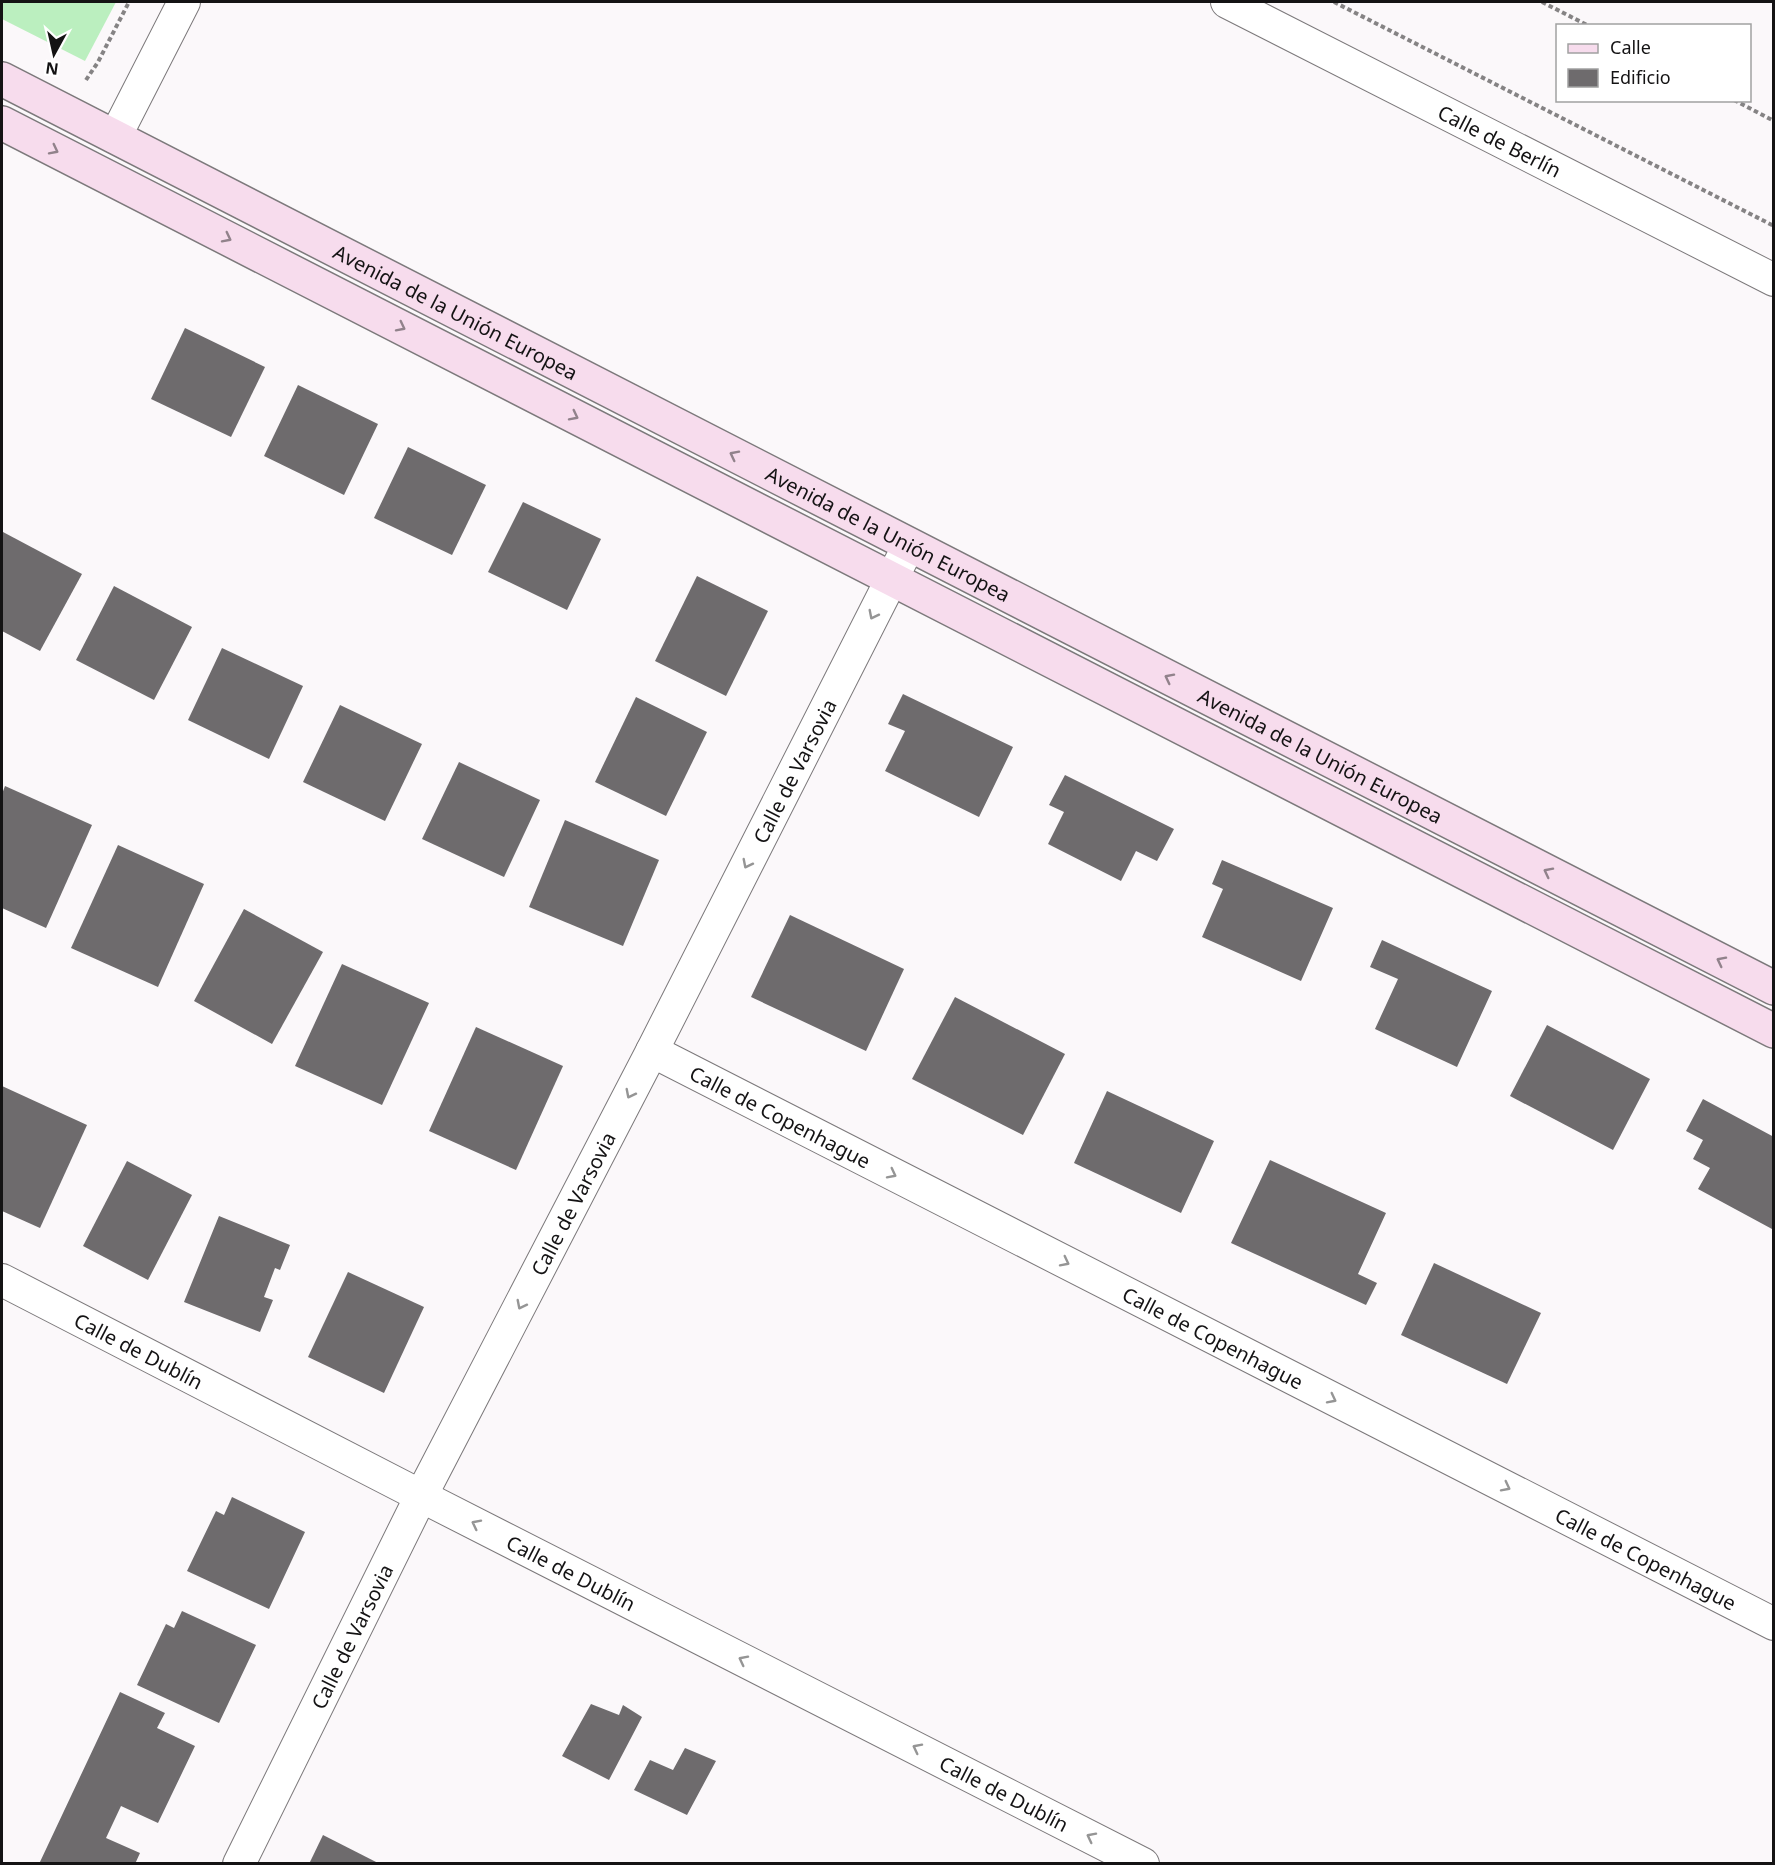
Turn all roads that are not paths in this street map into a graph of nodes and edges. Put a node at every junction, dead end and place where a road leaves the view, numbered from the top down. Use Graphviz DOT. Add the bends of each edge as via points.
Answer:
graph roads {
  1 [pos="184,2"];
  2 [pos="1227,2"];
  3 [pos="2,79"];
  4 [pos="2,123"];
  5 [pos="115,137"];
  6 [pos="1773,280"];
  7 [pos="909,545"];
  8 [pos="891,579"];
  9 [pos="1773,988"];
  10 [pos="1773,1031"];
  11 [pos="652,1052"];
  12 [pos="2,1280"];
  13 [pos="422,1496"];
  14 [pos="1773,1624"];
  15 [pos="238,1863"];
  16 [pos="1143,1863"];
  1 -- 5 [label="street"];
  2 -- 6 [label="street, Calle de Berlín"];
  3 -- 5 [label="street, Avenida de la Unión Europea"];
  4 -- 8 [label="street, Avenida de la Unión Europea, one-way"];
  7 -- 5 [label="street, Avenida de la Unión Europea, one-way"];
  7 -- 8 [label="street, Calle de Varsovia"];
  9 -- 7 [label="street, Avenida de la Unión Europea, one-way"];
  8 -- 10 [label="street, Avenida de la Unión Europea"];
  8 -- 11 [label="street, Calle de Varsovia, one-way"];
  11 -- 13 [label="street, Calle de Varsovia, one-way"];
  11 -- 14 [label="street, Calle de Copenhague, one-way"];
  12 -- 13 [label="street, Calle de Dublín"];
  13 -- 15 [label="street, Calle de Varsovia"];
  16 -- 13 [label="street, Calle de Dublín, one-way"];
}
